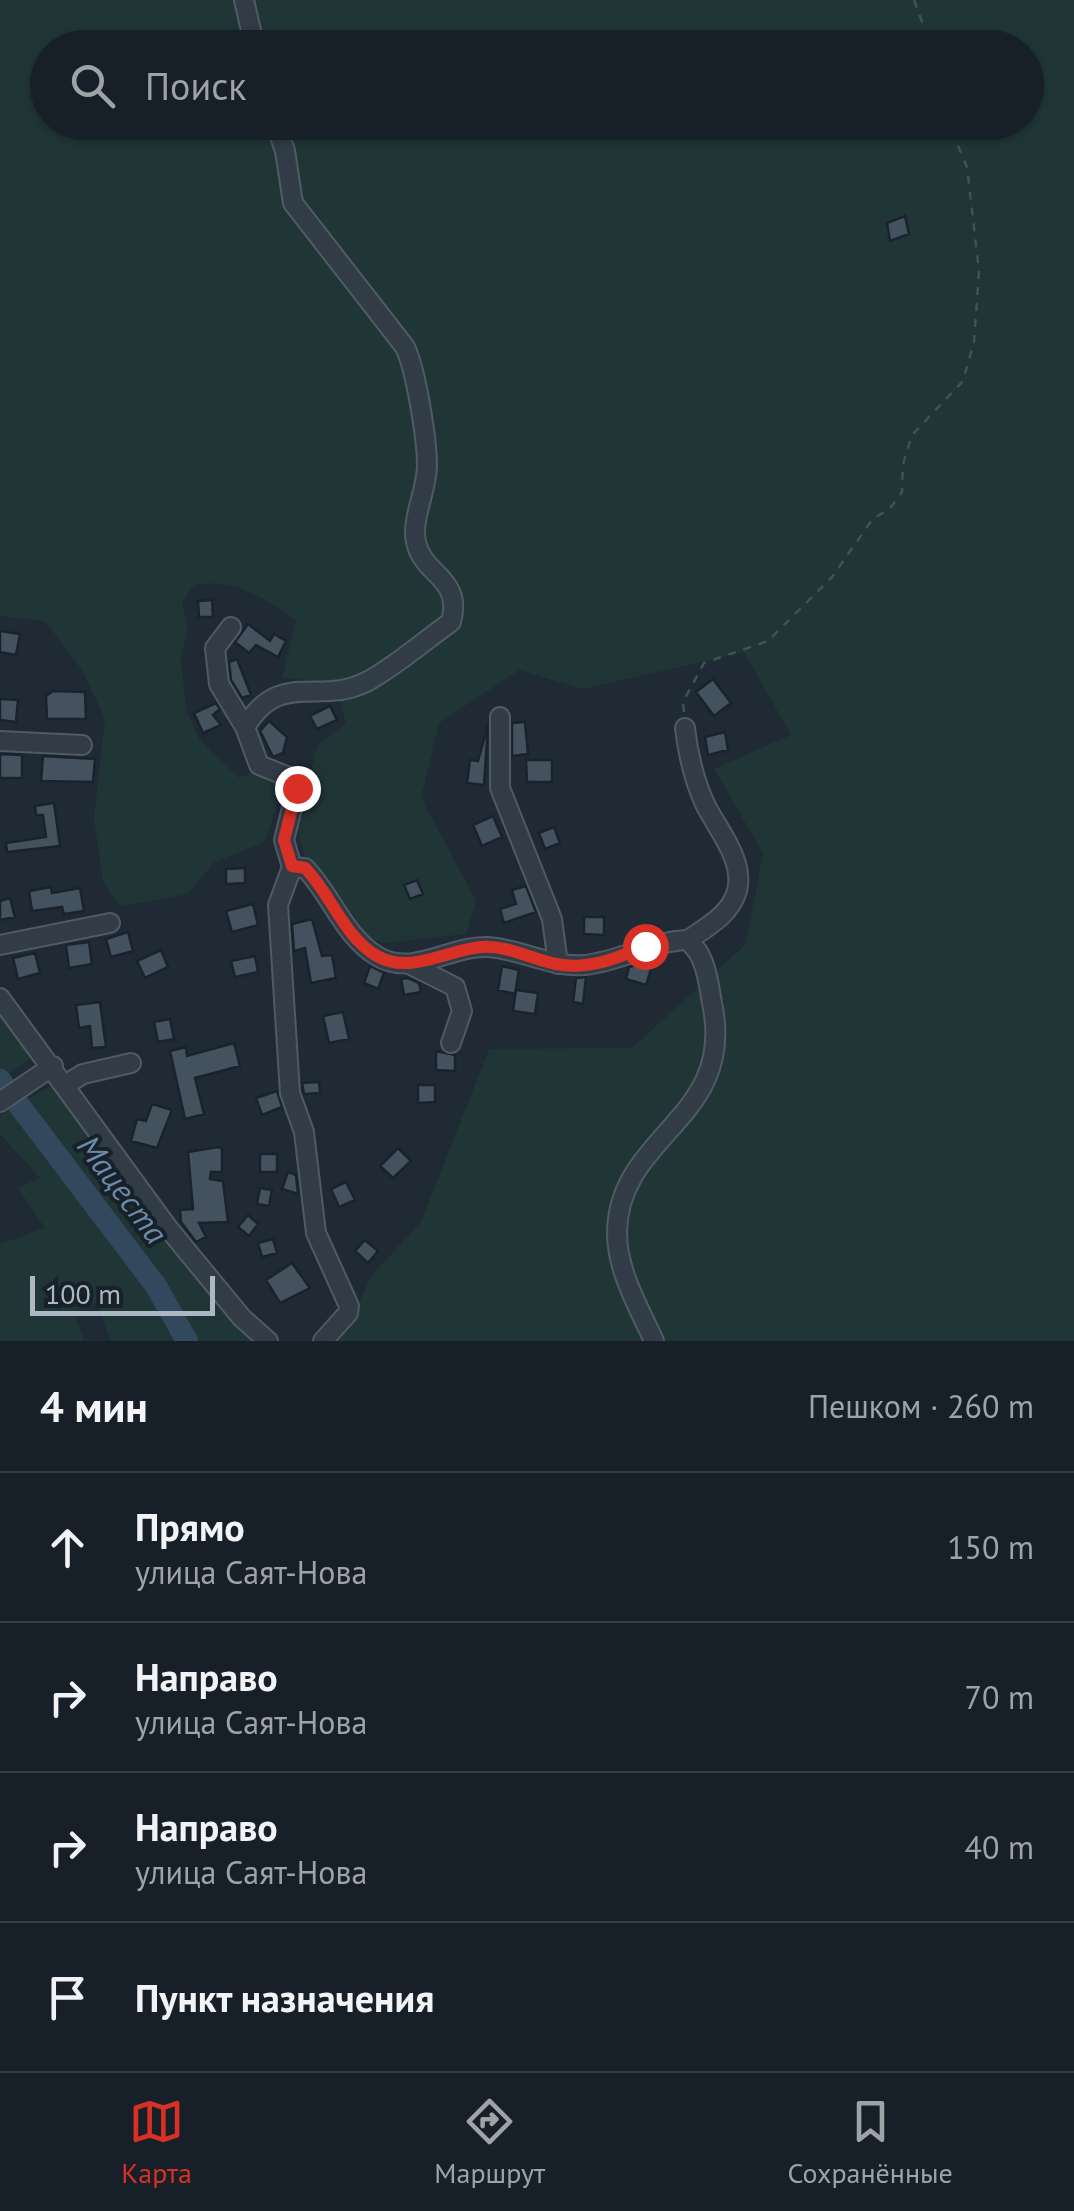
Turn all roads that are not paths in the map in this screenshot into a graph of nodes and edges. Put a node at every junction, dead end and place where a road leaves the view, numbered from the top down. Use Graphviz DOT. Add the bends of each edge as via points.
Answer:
graph roads {
  1 [pos="244,0"];
  2 [pos="251,30"];
  3 [pos="281,140"];
  4 [pos="231,628"];
  5 [pos="500,718"];
  6 [pos="245,727"];
  7 [pos="685,728"];
  8 [pos="0,741"];
  9 [pos="82,745"];
  10 [pos="292,866"];
  11 [pos="110,923"];
  12 [pos="688,940"];
  13 [pos="0,945"];
  14 [pos="558,964"];
  15 [pos="411,965"];
  16 [pos="0,998"];
  17 [pos="452,1043"];
  18 [pos="132,1063"];
  19 [pos="52,1066"];
  20 [pos="65,1084"];
  21 [pos="0,1102"];
  22 [pos="268,1341"];
  23 [pos="323,1341"];
  24 [pos="654,1341"];
  1 -- 2 [label="street"];
  3 -- 6 [label="street" via="293,203 405,347 417,373 427,467 415,540 448,584 454,608 450,622 366,682 270,697"];
  4 -- 6 [label="street" via="215,648 216,664"];
  5 -- 14 [label="street" via="500,788 552,919"];
  6 -- 10 [label="street" via="259,765 289,776 297,788 284,840"];
  7 -- 12 [label="street" via="705,803 736,866 737,890 721,918"];
  8 -- 9 [label="street"];
  10 -- 15 [label="street" via="311,874 336,914 378,957"];
  10 -- 23 [label="street" via="278,905 290,1093 304,1132 316,1233 349,1306"];
  11 -- 13 [label="street"];
  12 -- 14 [label="street" via="661,941 610,961"];
  12 -- 24 [label="street" via="703,960 718,1047 700,1092 631,1179 618,1221 626,1280"];
  14 -- 15 [label="street" via="486,947"];
  15 -- 17 [label="street" via="455,986 462,1011"];
  16 -- 19 [label="street"];
  18 -- 20 [label="street"];
  19 -- 20 [label="street"];
  19 -- 21 [label="street"];
  20 -- 22 [label="street" via="168,1228"];
}
